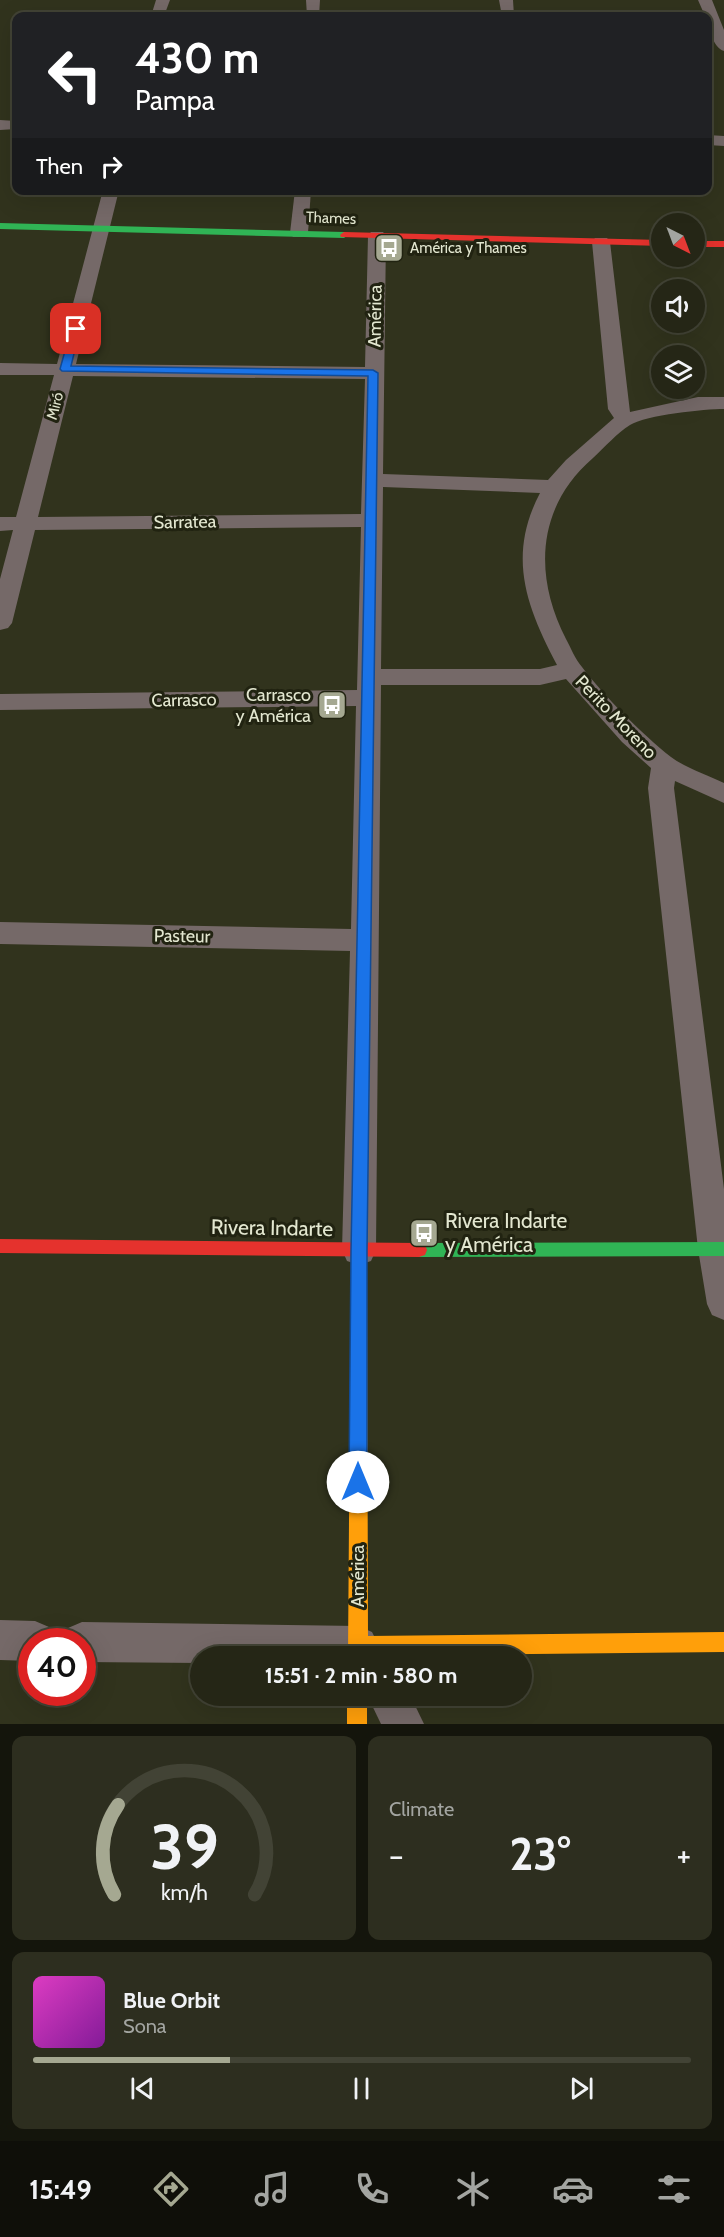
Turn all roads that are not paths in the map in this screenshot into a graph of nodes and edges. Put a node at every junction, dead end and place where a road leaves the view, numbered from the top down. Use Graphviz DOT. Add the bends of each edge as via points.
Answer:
graph roads {
  1 [pos="712,18"];
  2 [pos="724,49"];
  3 [pos="110,195"];
  4 [pos="303,195"];
  5 [pos="0,226"];
  6 [pos="102,228"];
  7 [pos="299,233"];
  8 [pos="376,236"];
  9 [pos="601,242"];
  10 [pos="651,243"];
  11 [pos="705,244"];
  12 [pos="724,244"];
  13 [pos="0,369"];
  14 [pos="65,369"];
  15 [pos="373,373"];
  16 [pos="724,403"];
  17 [pos="625,419"];
  18 [pos="372,480"];
  19 [pos="554,487"];
  20 [pos="370,520"];
  21 [pos="0,524"];
  22 [pos="25,524"];
  23 [pos="0,623"];
  24 [pos="571,670"];
  25 [pos="368,687"];
  26 [pos="0,702"];
  27 [pos="664,765"];
  28 [pos="724,794"];
  29 [pos="0,933"];
  30 [pos="364,939"];
  31 [pos="0,1246"];
  32 [pos="719,1249"];
  33 [pos="359,1251"];
  34 [pos="724,1304"];
  35 [pos="0,1641"];
  36 [pos="18,1641"];
  37 [pos="724,1642"];
  38 [pos="96,1643"];
  39 [pos="190,1646"];
  40 [pos="360,1646"];
  41 [pos="532,1648"];
  42 [pos="357,1706"];
  43 [pos="393,1706"];
  44 [pos="357,1724"];
  45 [pos="404,1724"];
  1 -- 2 [label="street"];
  3 -- 6 [label="street, Miró"];
  4 -- 7 [label="street"];
  5 -- 6 [label="street, Thames"];
  6 -- 7 [label="street, Thames"];
  6 -- 14 [label="street, Miró"];
  7 -- 8 [label="street, Thames"];
  8 -- 9 [label="street, Thames"];
  8 -- 15 [label="street, América"];
  9 -- 10 [label="street, Thames"];
  9 -- 17 [label="street" via="618,409"];
  11 -- 12 [label="street"];
  13 -- 14 [label="street"];
  14 -- 15 [label="street"];
  14 -- 22 [label="street, Miró"];
  15 -- 18 [label="street, América"];
  16 -- 17 [label="street" via="698,403"];
  17 -- 19 [label="street, Perito Moreno" via="573,464"];
  18 -- 19 [label="street"];
  18 -- 20 [label="street, América"];
  19 -- 24 [label="street, Perito Moreno" via="536,531 536,587 546,622"];
  20 -- 22 [label="street, Sarratea"];
  20 -- 25 [label="street, América"];
  21 -- 22 [label="street, Sarratea"];
  22 -- 23 [label="street, Miró"];
  24 -- 25 [label="street, Carrasco" via="540,677"];
  24 -- 27 [label="street, Perito Moreno" via="624,729"];
  25 -- 26 [label="street, Carrasco"];
  25 -- 30 [label="street, América"];
  27 -- 28 [label="street"];
  27 -- 32 [label="street, Perito Moreno" via="661,788"];
  29 -- 30 [label="street, Pasteur"];
  30 -- 33 [label="street, América"];
  31 -- 33 [label="street, Rivera Indarte"];
  32 -- 33 [label="street, Rivera Indarte"];
  32 -- 34 [label="street, Perito Moreno"];
  33 -- 40 [label="street, América"];
  35 -- 36 [label="street"];
  37 -- 41 [label="street"];
  38 -- 39 [label="street"];
  42 -- 44 [label="street"];
  43 -- 45 [label="street"];
}
